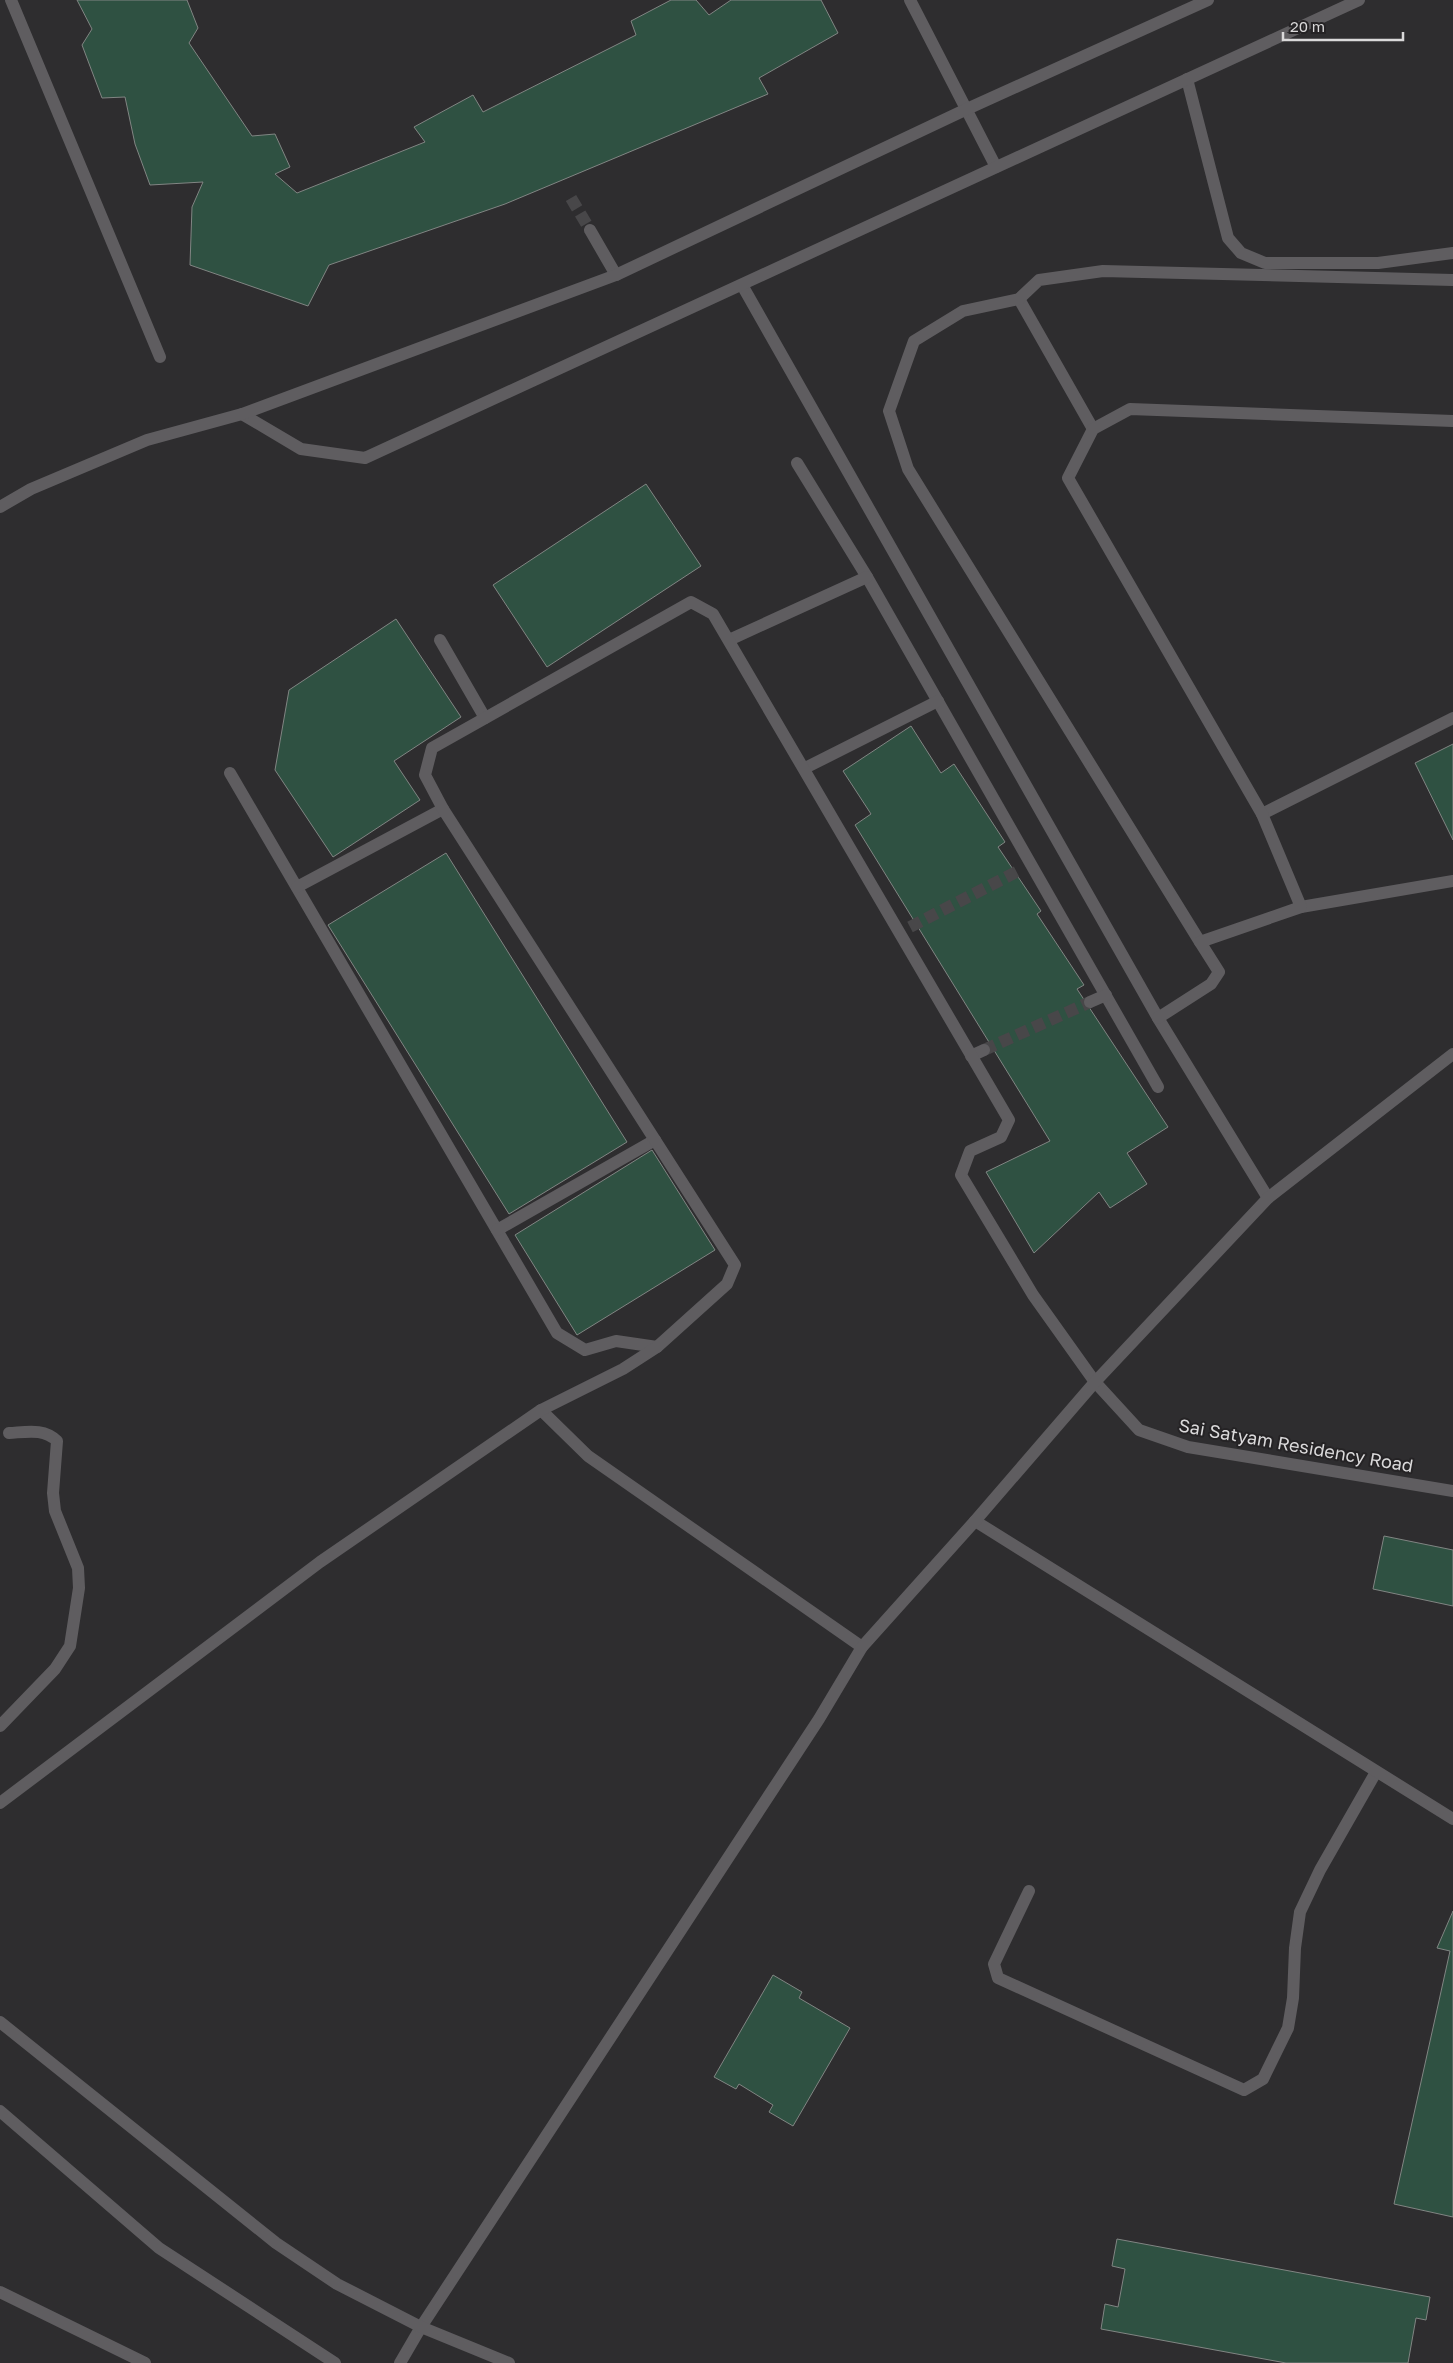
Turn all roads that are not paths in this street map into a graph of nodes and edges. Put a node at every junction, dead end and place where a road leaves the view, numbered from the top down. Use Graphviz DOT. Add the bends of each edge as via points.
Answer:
graph roads {
  1 [pos="11,0"];
  2 [pos="910,0"];
  3 [pos="1208,0"];
  4 [pos="1358,0"];
  5 [pos="1187,79"];
  6 [pos="967,110"];
  7 [pos="996,167"];
  8 [pos="590,230"];
  9 [pos="1453,253"];
  10 [pos="616,275"];
  11 [pos="1453,280"];
  12 [pos="742,285"];
  13 [pos="1019,299"];
  14 [pos="160,357"];
  15 [pos="242,414"];
  16 [pos="1453,421"];
  17 [pos="1093,429"];
  18 [pos="797,463"];
  19 [pos="0,507"];
  20 [pos="867,577"];
  21 [pos="440,640"];
  22 [pos="729,640"];
  23 [pos="938,701"];
  24 [pos="485,718"];
  25 [pos="1453,718"];
  26 [pos="805,768"];
  27 [pos="230,774"];
  28 [pos="444,809"];
  29 [pos="1262,814"];
  30 [pos="1453,881"];
  31 [pos="297,887"];
  32 [pos="1301,906"];
  33 [pos="1200,942"];
  34 [pos="1106,995"];
  35 [pos="1090,1002"];
  36 [pos="1158,1018"];
  37 [pos="984,1050"];
  38 [pos="1453,1054"];
  39 [pos="971,1056"];
  40 [pos="1158,1087"];
  41 [pos="655,1140"];
  42 [pos="1268,1198"];
  43 [pos="497,1230"];
  44 [pos="658,1347"];
  45 [pos="1095,1382"];
  46 [pos="541,1410"];
  47 [pos="9,1433"];
  48 [pos="1453,1491"];
  49 [pos="975,1521"];
  50 [pos="862,1647"];
  51 [pos="0,1726"];
  52 [pos="1376,1772"];
  53 [pos="0,1803"];
  54 [pos="1453,1819"];
  55 [pos="1029,1891"];
  56 [pos="0,2022"];
  57 [pos="0,2111"];
  58 [pos="0,2292"];
  59 [pos="421,2327"];
  60 [pos="145,2363"];
  61 [pos="335,2363"];
  62 [pos="400,2363"];
  63 [pos="509,2363"];
  1 -- 14 [label="street"];
  2 -- 6 [label="street"];
  3 -- 6 [label="street"];
  4 -- 5 [label="street"];
  5 -- 7 [label="street"];
  5 -- 9 [label="street" via="1228,238 1241,253 1266,263 1378,262"];
  6 -- 7 [label="street"];
  6 -- 10 [label="street"];
  7 -- 12 [label="street"];
  8 -- 10 [label="street"];
  10 -- 15 [label="street"];
  11 -- 13 [label="street" via="1102,271 1039,280"];
  12 -- 15 [label="street" via="366,458 301,449"];
  12 -- 36 [label="street"];
  13 -- 17 [label="street"];
  13 -- 33 [label="street" via="963,311 914,341 889,411 908,469"];
  15 -- 19 [label="street" via="147,440 30,489"];
  16 -- 17 [label="street" via="1130,409"];
  17 -- 29 [label="street" via="1068,478"];
  18 -- 20 [label="street"];
  20 -- 22 [label="street"];
  20 -- 23 [label="street"];
  21 -- 24 [label="street"];
  22 -- 24 [label="street" via="713,614 690,602"];
  22 -- 26 [label="street"];
  23 -- 26 [label="street"];
  23 -- 34 [label="street" via="1026,868"];
  24 -- 28 [label="street" via="432,748 425,775"];
  25 -- 29 [label="street"];
  26 -- 39 [label="street" via="904,929"];
  27 -- 31 [label="street"];
  28 -- 31 [label="street"];
  28 -- 41 [label="street"];
  29 -- 32 [label="street"];
  30 -- 32 [label="street"];
  31 -- 43 [label="street"];
  32 -- 33 [label="street"];
  33 -- 36 [label="street" via="1219,972 1211,984"];
  34 -- 35 [label="street"];
  34 -- 40 [label="street"];
  36 -- 42 [label="street"];
  37 -- 39 [label="street"];
  38 -- 42 [label="street"];
  39 -- 45 [label="street, Sai Satyam Residency Road" via="1009,1120 1001,1137 970,1151 961,1174 1033,1295"];
  41 -- 43 [label="street"];
  41 -- 44 [label="street" via="735,1265 727,1284"];
  42 -- 45 [label="street"];
  43 -- 44 [label="street" via="557,1333 586,1350 616,1341"];
  44 -- 46 [label="street" via="623,1369"];
  45 -- 48 [label="street, Sai Satyam Residency Road" via="1139,1430 1188,1447"];
  45 -- 49 [label="street"];
  46 -- 50 [label="street" via="588,1456"];
  46 -- 53 [label="street" via="320,1562"];
  47 -- 51 [label="street" via="39,1431 50,1434 57,1441 53,1493 55,1511 78,1568 79,1588 70,1646 55,1670"];
  49 -- 50 [label="street"];
  49 -- 52 [label="street"];
  50 -- 59 [label="street" via="814,1727"];
  52 -- 54 [label="street"];
  52 -- 55 [label="street" via="1300,1912 1288,2028 1263,2079 1244,2090 998,1978 994,1964"];
  56 -- 59 [label="street" via="276,2243 337,2284"];
  57 -- 61 [label="street" via="159,2248"];
  58 -- 60 [label="street"];
  59 -- 62 [label="street"];
  59 -- 63 [label="street"];
}
